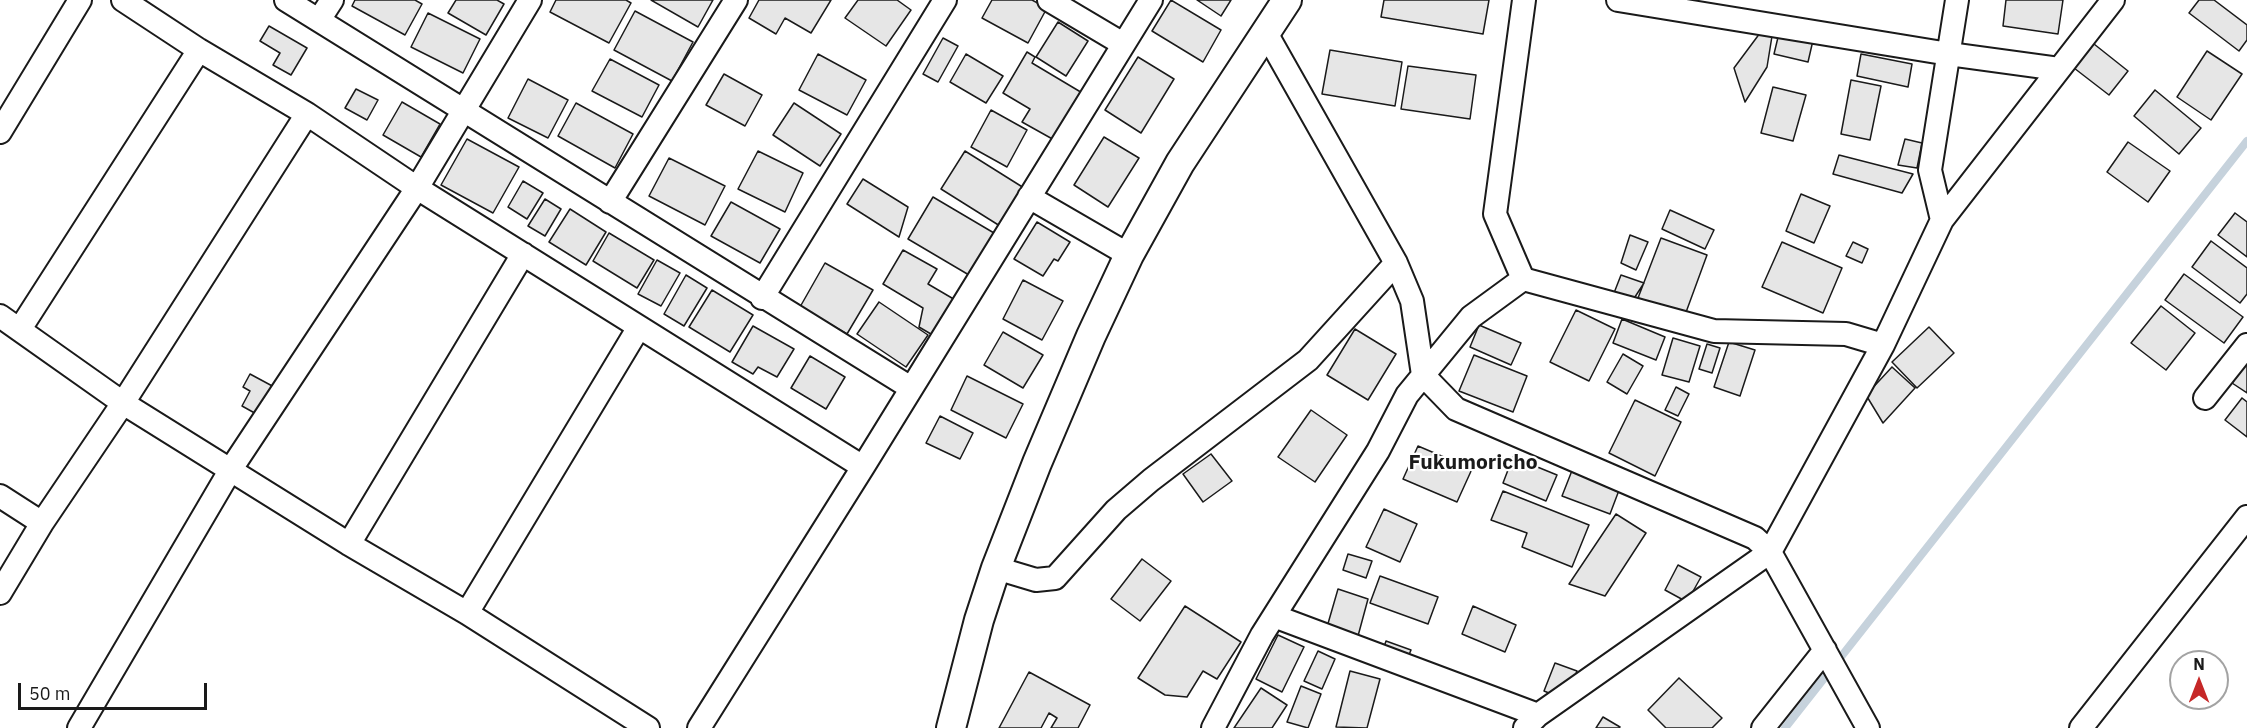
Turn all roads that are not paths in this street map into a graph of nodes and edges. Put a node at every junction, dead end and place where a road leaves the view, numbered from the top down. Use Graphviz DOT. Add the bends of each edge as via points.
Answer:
graph roads {
  1 [pos="80,0"];
  2 [pos="123,0"];
  3 [pos="286,0"];
  4 [pos="332,0"];
  5 [pos="530,0"];
  6 [pos="736,0"];
  7 [pos="945,0"];
  8 [pos="1049,0"];
  9 [pos="1151,0"];
  10 [pos="1287,0"];
  11 [pos="1524,0"];
  12 [pos="1618,0"];
  13 [pos="1957,0"];
  14 [pos="2113,0"];
  15 [pos="319,20"];
  16 [pos="1266,33"];
  17 [pos="1123,44"];
  18 [pos="200,50"];
  19 [pos="1949,54"];
  20 [pos="2059,69"];
  21 [pos="465,110"];
  22 [pos="307,114"];
  23 [pos="0,132"];
  24 [pos="417,188"];
  25 [pos="1029,197"];
  26 [pos="610,202"];
  27 [pos="1942,220"];
  28 [pos="523,254"];
  29 [pos="1129,255"];
  30 [pos="1396,263"];
  31 [pos="1523,279"];
  32 [pos="762,298"];
  33 [pos="0,316"];
  34 [pos="639,327"];
  35 [pos="20,328"];
  36 [pos="1882,345"];
  37 [pos="2247,346"];
  38 [pos="1423,375"];
  39 [pos="910,388"];
  40 [pos="2205,398"];
  41 [pos="123,403"];
  42 [pos="863,467"];
  43 [pos="231,469"];
  44 [pos="0,496"];
  45 [pos="2247,517"];
  46 [pos="42,523"];
  47 [pos="349,544"];
  48 [pos="1770,552"];
  49 [pos="996,568"];
  50 [pos="0,593"];
  51 [pos="467,613"];
  52 [pos="1274,616"];
  53 [pos="1825,650"];
  54 [pos="1531,721"];
  55 [pos="79,728"];
  56 [pos="648,728"];
  57 [pos="699,728"];
  58 [pos="951,728"];
  59 [pos="1213,728"];
  60 [pos="1763,728"];
  61 [pos="1868,728"];
  62 [pos="2081,728"];
  1 -- 23 [label="street"];
  2 -- 18 [label="street"];
  3 -- 15 [label="street"];
  4 -- 15 [label="street"];
  5 -- 21 [label="street"];
  6 -- 26 [label="street"];
  7 -- 32 [label="street"];
  8 -- 17 [label="street"];
  9 -- 17 [label="street"];
  10 -- 16 [label="street"];
  11 -- 31 [label="street" via="1495,214"];
  12 -- 19 [label="street"];
  13 -- 19 [label="street"];
  14 -- 20 [label="street"];
  15 -- 21 [label="street"];
  16 -- 29 [label="street" via="1180,163"];
  16 -- 30 [label="street"];
  17 -- 25 [label="street"];
  18 -- 22 [label="street"];
  18 -- 35 [label="street"];
  19 -- 20 [label="street"];
  19 -- 27 [label="street" via="1930,170"];
  20 -- 27 [label="street"];
  21 -- 24 [label="street"];
  21 -- 26 [label="street"];
  22 -- 24 [label="street"];
  22 -- 41 [label="street"];
  24 -- 28 [label="street"];
  24 -- 43 [label="street"];
  25 -- 29 [label="street"];
  25 -- 39 [label="street"];
  26 -- 32 [label="street"];
  27 -- 36 [label="street"];
  28 -- 34 [label="street"];
  28 -- 47 [label="street"];
  29 -- 49 [label="street" via="1051,430"];
  30 -- 38 [label="street" via="1412,301"];
  30 -- 49 [label="street" via="1308,360 1151,480 1109,518 1055,578 1036,580"];
  31 -- 36 [label="street" via="1714,331 1846,334"];
  31 -- 38 [label="street" via="1472,317"];
  32 -- 39 [label="street"];
  33 -- 35 [label="street"];
  34 -- 42 [label="street"];
  34 -- 51 [label="street"];
  35 -- 41 [label="street"];
  36 -- 48 [label="street"];
  37 -- 40 [label="street"];
  38 -- 48 [label="street" via="1456,409 1755,538"];
  38 -- 52 [label="street" via="1407,395 1378,451"];
  39 -- 42 [label="street"];
  41 -- 43 [label="street"];
  41 -- 46 [label="street"];
  42 -- 57 [label="street"];
  43 -- 47 [label="street"];
  43 -- 55 [label="street"];
  44 -- 46 [label="street"];
  45 -- 62 [label="street"];
  46 -- 50 [label="street"];
  47 -- 51 [label="street"];
  48 -- 53 [label="street"];
  48 -- 54 [label="street"];
  49 -- 58 [label="street"];
  51 -- 56 [label="street"];
  52 -- 54 [label="street"];
  52 -- 59 [label="street"];
  53 -- 60 [label="street"];
  53 -- 61 [label="street"];
}
